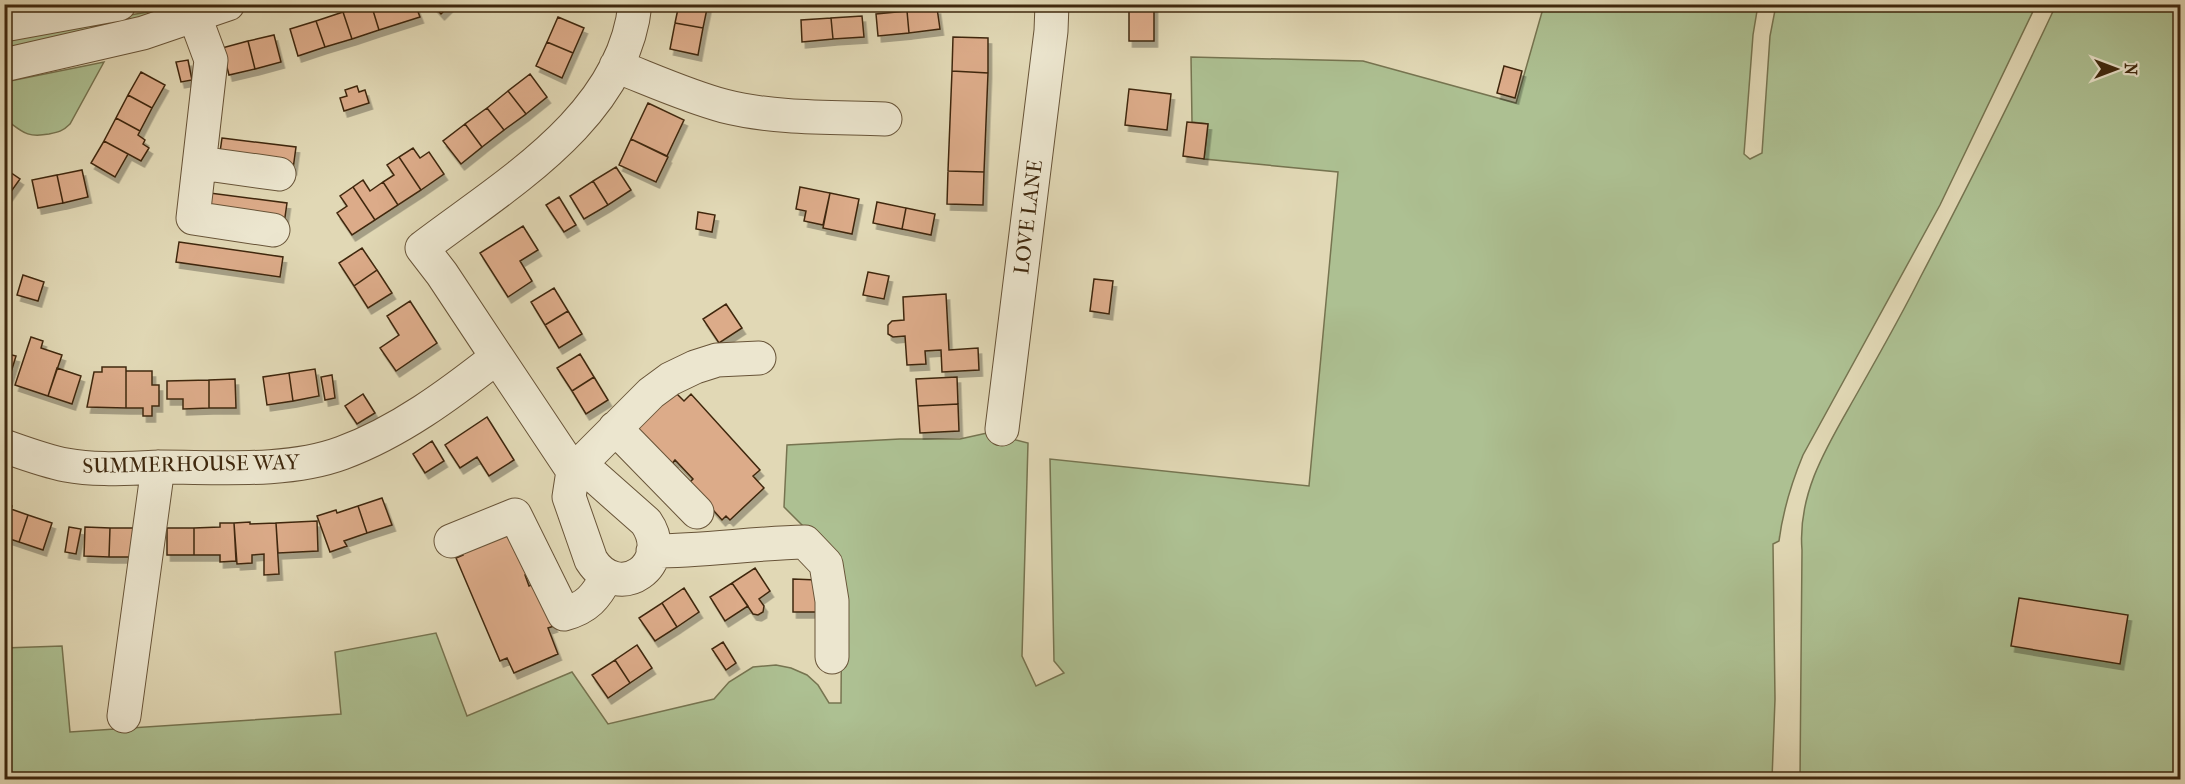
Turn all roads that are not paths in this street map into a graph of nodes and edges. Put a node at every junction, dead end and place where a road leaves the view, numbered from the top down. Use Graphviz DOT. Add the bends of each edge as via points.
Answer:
graph roads {
  1 [pos="119,4"];
  2 [pos="228,4"];
  3 [pos="635,4"];
  4 [pos="1052,4"];
  5 [pos="195,17"];
  6 [pos="4,25"];
  7 [pos="4,65"];
  8 [pos="616,66"];
  9 [pos="885,119"];
  10 [pos="200,163"];
  11 [pos="279,174"];
  12 [pos="273,230"];
  13 [pos="497,357"];
  14 [pos="759,358"];
  15 [pos="615,428"];
  16 [pos="1002,429"];
  17 [pos="4,446"];
  18 [pos="158,468"];
  19 [pos="573,471"];
  20 [pos="697,512"];
  21 [pos="451,541"];
  22 [pos="653,551"];
  23 [pos="607,576"];
  24 [pos="832,657"];
  25 [pos="124,716"];
  1 -- 6 [label="street"];
  2 -- 5 [label="street"];
  3 -- 8 [label="street"];
  4 -- 16 [label="street, LOVE LANE"];
  5 -- 7 [label="street"];
  5 -- 10 [label="street" via="212,60"];
  8 -- 9 [label="street" via="725,106 790,115"];
  8 -- 13 [label="street" via="585,113 530,169 422,248"];
  10 -- 11 [label="street"];
  10 -- 12 [label="street" via="193,218"];
  13 -- 18 [label="street, SUMMERHOUSE WAY" via="398,427 341,453 281,465"];
  13 -- 19 [label="street"];
  14 -- 15 [label="street" via="717,360 670,379"];
  15 -- 19 [label="street"];
  15 -- 20 [label="street"];
  17 -- 18 [label="street, SUMMERHOUSE WAY" via="65,465"];
  18 -- 25 [label="street"];
  19 -- 22 [label="street" via="594,476 646,522"];
  19 -- 23 [label="street" via="569,488 571,508 591,560"];
  21 -- 23 [label="street" via="515,515 564,614 596,597"];
  22 -- 23 [label="street" via="651,562 641,574 625,579"];
  22 -- 24 [label="street" via="805,542 826,564 832,601"];
}
